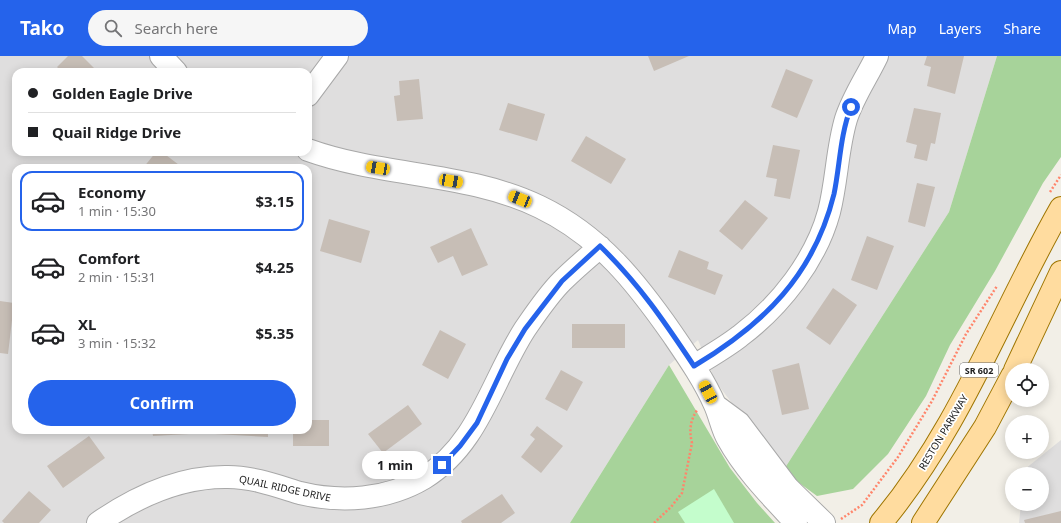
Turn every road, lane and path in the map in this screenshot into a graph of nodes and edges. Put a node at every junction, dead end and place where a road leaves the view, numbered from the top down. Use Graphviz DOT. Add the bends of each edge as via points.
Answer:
graph roads {
  1 [pos="161,56"];
  2 [pos="337,56"];
  3 [pos="876,56"];
  4 [pos="172,68"];
  5 [pos="312,90"];
  6 [pos="312,151"];
  7 [pos="1061,175"];
  8 [pos="1053,203"];
  9 [pos="600,246"];
  10 [pos="1061,272"];
  11 [pos="1001,280"];
  12 [pos="1018,363"];
  13 [pos="694,366"];
  14 [pos="1005,389"];
  15 [pos="707,407"];
  16 [pos="831,522"];
  17 [pos="98,523"];
  18 [pos="654,523"];
  19 [pos="796,523"];
  20 [pos="881,523"];
  21 [pos="924,523"];
  1 -- 4 [label="street"];
  2 -- 5 [label="street"];
  3 -- 13 [label="street" via="846,120 829,214 818,243 804,267 785,292 741,336"];
  6 -- 9 [label="street" via="364,166 480,186 510,195 540,207 573,226"];
  7 -- 8 [label="path"];
  8 -- 20 [label="main road, RESTON PARKWAY / SR 602" via="1038,249 955,415 911,484"];
  9 -- 13 [label="street" via="644,293"];
  9 -- 17 [label="street, QUAIL RIDGE DRIVE" via="562,281 549,297 507,359 477,423 442,465 424,478 379,496 356,499 302,493 252,479 203,478 177,483 148,493 120,507"];
  10 -- 12 [label="main road"];
  11 -- 16 [label="path" via="966,334 932,402 898,457 855,512"];
  13 -- 15 [label="street"];
  14 -- 21 [label="main road, SR 602" via="985,428"];
  15 -- 16 [label="street" via="739,423 788,488"];
  15 -- 18 [label="path" via="691,419 692,443 682,493"];
  15 -- 19 [label="street" via="738,454 769,494"];
}
